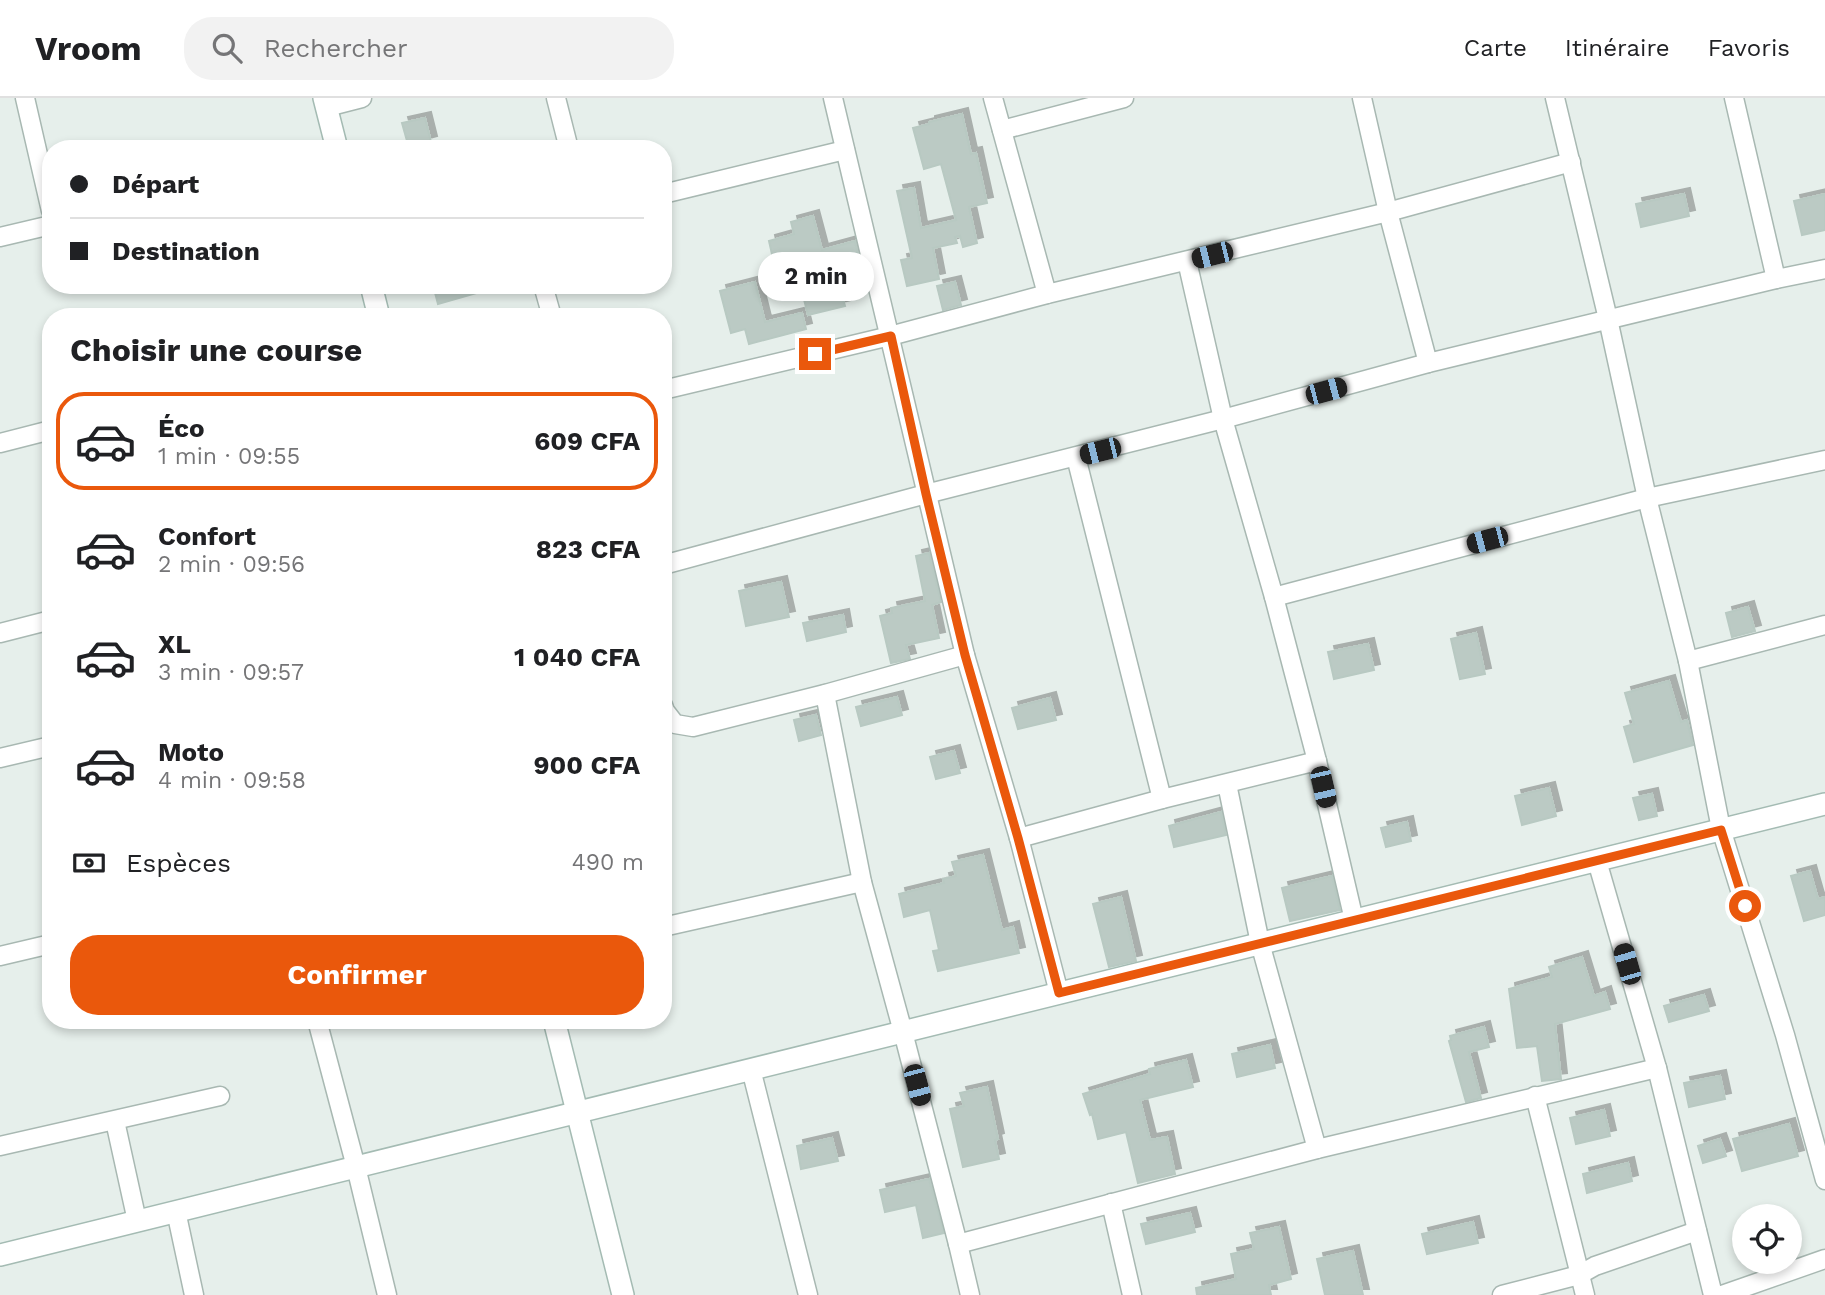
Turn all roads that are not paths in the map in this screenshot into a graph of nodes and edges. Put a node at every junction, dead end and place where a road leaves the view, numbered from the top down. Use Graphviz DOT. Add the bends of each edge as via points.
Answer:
graph roads {
  1 [pos="25,98"];
  2 [pos="362,98"];
  3 [pos="556,98"];
  4 [pos="833,98"];
  5 [pos="993,98"];
  6 [pos="1124,98"];
  7 [pos="1362,98"];
  8 [pos="1555,98"];
  9 [pos="1734,98"];
  10 [pos="326,102"];
  11 [pos="1002,130"];
  12 [pos="335,140"];
  13 [pos="567,140"];
  14 [pos="845,150"];
  15 [pos="1571,162"];
  16 [pos="42,172"];
  17 [pos="672,192"];
  18 [pos="1388,212"];
  19 [pos="42,227"];
  20 [pos="0,237"];
  21 [pos="1187,261"];
  22 [pos="1825,269"];
  23 [pos="1776,279"];
  24 [pos="1047,294"];
  25 [pos="1608,319"];
  26 [pos="891,336"];
  27 [pos="1429,363"];
  28 [pos="672,388"];
  29 [pos="1223,419"];
  30 [pos="42,432"];
  31 [pos="0,443"];
  32 [pos="1076,457"];
  33 [pos="1825,460"];
  34 [pos="926,494"];
  35 [pos="1647,498"];
  36 [pos="672,563"];
  37 [pos="1274,597"];
  38 [pos="42,622"];
  39 [pos="1825,625"];
  40 [pos="0,633"];
  41 [pos="965,655"];
  42 [pos="1688,661"];
  43 [pos="825,694"];
  44 [pos="672,720"];
  45 [pos="42,748"];
  46 [pos="0,758"];
  47 [pos="1317,761"];
  48 [pos="1227,784"];
  49 [pos="1162,799"];
  50 [pos="1825,804"];
  51 [pos="1721,830"];
  52 [pos="1018,838"];
  53 [pos="1597,860"];
  54 [pos="862,882"];
  55 [pos="1354,920"];
  56 [pos="672,925"];
  57 [pos="1260,943"];
  58 [pos="42,946"];
  59 [pos="0,956"];
  60 [pos="1059,993"];
  61 [pos="319,1029"];
  62 [pos="556,1029"];
  63 [pos="903,1032"];
  64 [pos="1657,1068"];
  65 [pos="751,1069"];
  66 [pos="1535,1096"];
  67 [pos="220,1097"];
  68 [pos="577,1112"];
  69 [pos="115,1121"];
  70 [pos="0,1146"];
  71 [pos="1317,1149"];
  72 [pos="356,1167"];
  73 [pos="1825,1180"];
  74 [pos="1111,1203"];
  75 [pos="176,1211"];
  76 [pos="137,1221"];
  77 [pos="1697,1231"];
  78 [pos="958,1244"];
  79 [pos="0,1255"];
  80 [pos="1825,1259"];
  81 [pos="1579,1275"];
  82 [pos="194,1295"];
  83 [pos="387,1295"];
  84 [pos="623,1295"];
  85 [pos="808,1295"];
  86 [pos="970,1295"];
  87 [pos="1132,1295"];
  88 [pos="1502,1295"];
  89 [pos="1585,1295"];
  90 [pos="1713,1295"];
  91 [pos="1722,1295"];
  1 -- 16 [label="street"];
  2 -- 10 [label="street"];
  3 -- 13 [label="street"];
  4 -- 14 [label="street"];
  5 -- 11 [label="street"];
  6 -- 11 [label="street"];
  7 -- 18 [label="street"];
  8 -- 15 [label="street"];
  9 -- 23 [label="street"];
  10 -- 12 [label="street"];
  11 -- 24 [label="street"];
  14 -- 17 [label="street"];
  14 -- 26 [label="street"];
  15 -- 18 [label="street"];
  15 -- 25 [label="street"];
  18 -- 21 [label="street"];
  18 -- 27 [label="street"];
  19 -- 20 [label="street"];
  21 -- 24 [label="street"];
  21 -- 29 [label="street"];
  22 -- 23 [label="street"];
  23 -- 25 [label="street"];
  24 -- 26 [label="street"];
  25 -- 27 [label="street"];
  25 -- 35 [label="street"];
  26 -- 28 [label="street"];
  26 -- 34 [label="street"];
  27 -- 29 [label="street"];
  29 -- 32 [label="street"];
  29 -- 37 [label="street"];
  30 -- 31 [label="street"];
  32 -- 34 [label="street"];
  32 -- 49 [label="street"];
  33 -- 35 [label="street"];
  34 -- 36 [label="street"];
  34 -- 41 [label="street"];
  35 -- 37 [label="street"];
  35 -- 42 [label="street"];
  37 -- 47 [label="street"];
  38 -- 40 [label="street"];
  39 -- 42 [label="street"];
  41 -- 43 [label="street"];
  41 -- 52 [label="street"];
  42 -- 51 [label="street"];
  43 -- 44 [label="street" via="693,727"];
  43 -- 54 [label="street"];
  45 -- 46 [label="street"];
  47 -- 48 [label="street"];
  47 -- 55 [label="street"];
  48 -- 49 [label="street"];
  48 -- 57 [label="street"];
  49 -- 52 [label="street"];
  50 -- 51 [label="street"];
  51 -- 53 [label="street"];
  51 -- 73 [label="street"];
  52 -- 60 [label="street"];
  53 -- 55 [label="street"];
  53 -- 64 [label="street"];
  54 -- 56 [label="street"];
  54 -- 63 [label="street"];
  55 -- 57 [label="street"];
  57 -- 60 [label="street"];
  57 -- 71 [label="street"];
  58 -- 59 [label="street"];
  60 -- 63 [label="street"];
  61 -- 72 [label="street"];
  62 -- 68 [label="street"];
  63 -- 65 [label="street"];
  63 -- 78 [label="street"];
  64 -- 66 [label="street"];
  64 -- 77 [label="street"];
  65 -- 68 [label="street"];
  65 -- 85 [label="street"];
  66 -- 71 [label="street"];
  66 -- 81 [label="street"];
  67 -- 69 [label="street"];
  68 -- 72 [label="street"];
  68 -- 84 [label="street"];
  69 -- 70 [label="street"];
  69 -- 76 [label="street"];
  71 -- 74 [label="street"];
  72 -- 75 [label="street"];
  72 -- 83 [label="street"];
  74 -- 78 [label="street"];
  74 -- 87 [label="street"];
  75 -- 76 [label="street"];
  75 -- 82 [label="street"];
  76 -- 79 [label="street"];
  77 -- 81 [label="street"];
  77 -- 90 [label="street"];
  78 -- 86 [label="street"];
  80 -- 91 [label="street"];
  81 -- 88 [label="street"];
  81 -- 89 [label="street"];
}
